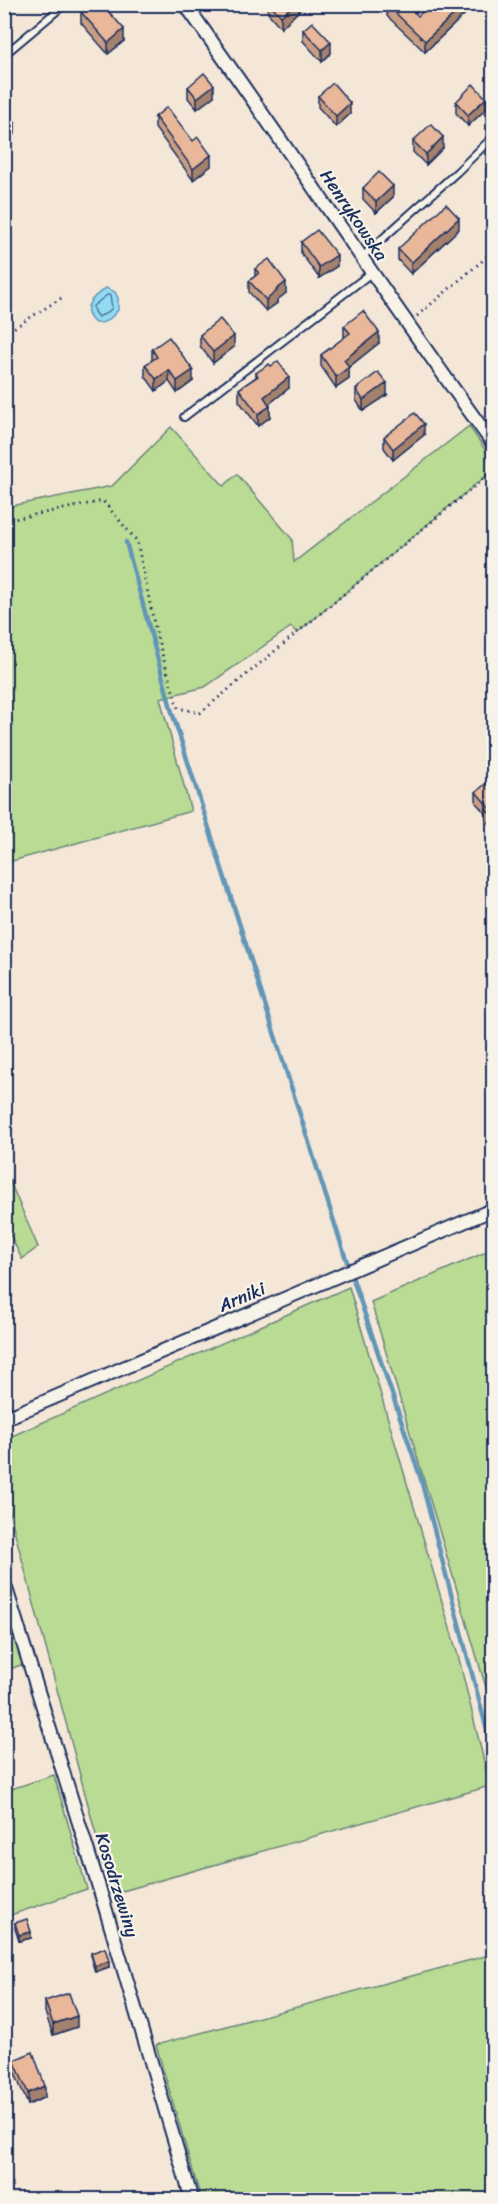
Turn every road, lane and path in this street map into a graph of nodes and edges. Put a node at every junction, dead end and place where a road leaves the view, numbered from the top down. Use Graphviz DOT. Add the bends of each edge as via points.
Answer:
graph roads {
  1 [pos="65,4"];
  2 [pos="185,4"];
  3 [pos="4,55"];
  4 [pos="494,136"];
  5 [pos="494,251"];
  6 [pos="361,258"];
  7 [pos="371,273"];
  8 [pos="63,297"];
  9 [pos="406,325"];
  10 [pos="4,334"];
  11 [pos="184,417"];
  12 [pos="494,446"];
  13 [pos="494,470"];
  14 [pos="4,521"];
  15 [pos="494,1209"];
  16 [pos="4,1419"];
  17 [pos="4,1582"];
  18 [pos="192,2199"];
  1 -- 3 [label="lane"];
  2 -- 6 [label="street, Henrykowska"];
  4 -- 6 [label="lane"];
  5 -- 9 [label="path"];
  6 -- 7 [label="street, Henrykowska"];
  7 -- 9 [label="street, Henrykowska"];
  7 -- 11 [label="lane"];
  8 -- 10 [label="path"];
  9 -- 12 [label="street, Henrykowska"];
  13 -- 14 [label="path" via="200,713 178,708 157,636 137,541 104,501"];
  15 -- 16 [label="street, Arniki"];
  17 -- 18 [label="street, Kosodrzewiny"];
}
